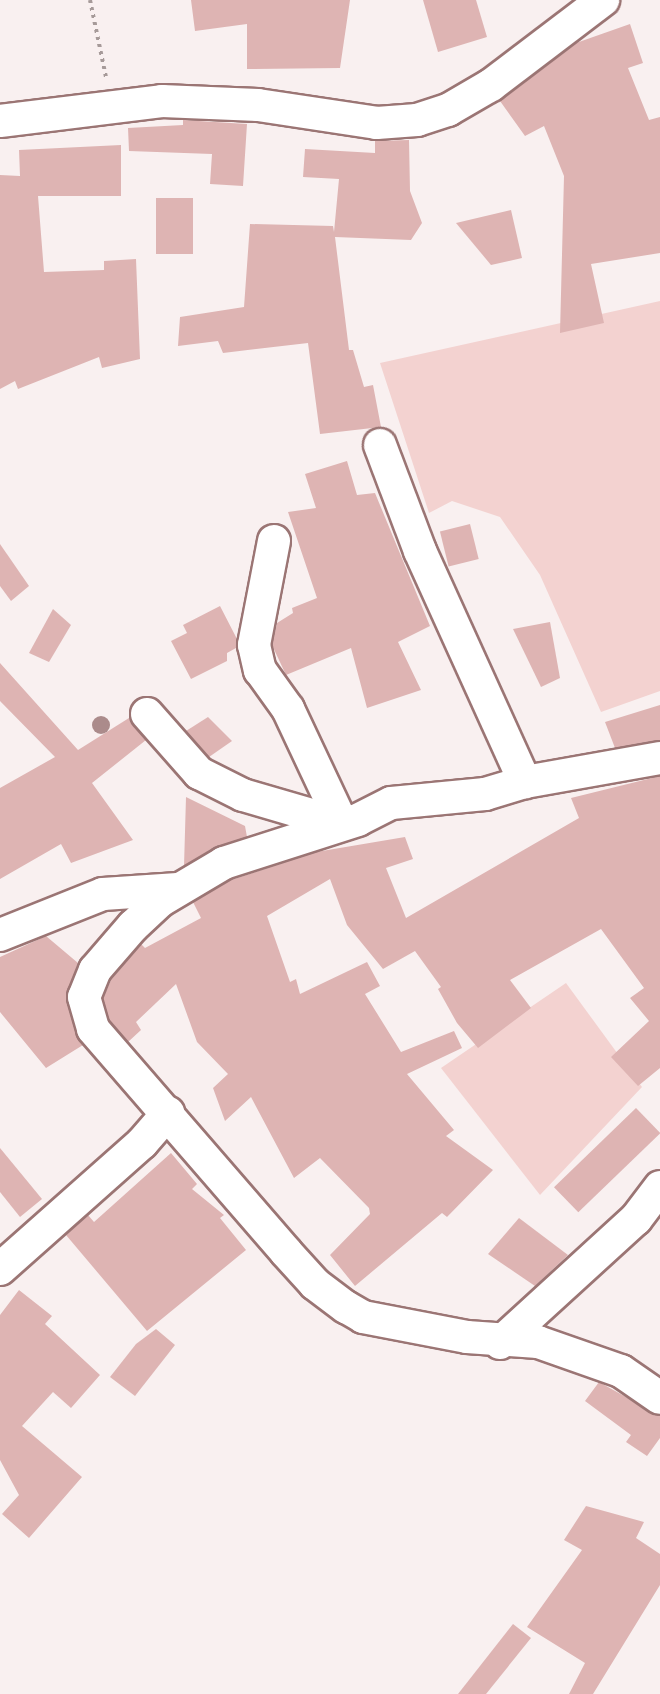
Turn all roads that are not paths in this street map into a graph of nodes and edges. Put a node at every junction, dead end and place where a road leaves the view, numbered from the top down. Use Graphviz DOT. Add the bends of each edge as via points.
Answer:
graph roads {
  1 [pos="603,0"];
  2 [pos="0,121"];
  3 [pos="380,445"];
  4 [pos="274,541"];
  5 [pos="147,714"];
  6 [pos="660,758"];
  7 [pos="525,782"];
  8 [pos="342,824"];
  9 [pos="178,889"];
  10 [pos="0,935"];
  11 [pos="168,1113"];
  12 [pos="660,1187"];
  13 [pos="0,1269"];
  14 [pos="500,1343"];
  15 [pos="660,1398"];
  1 -- 2 [label="street" via="491,85 448,110 417,120 377,123 258,105 162,101"];
  3 -- 7 [label="street" via="420,551"];
  4 -- 8 [label="street" via="254,645 260,670 288,709"];
  5 -- 8 [label="street" via="199,773 243,795"];
  6 -- 7 [label="street"];
  7 -- 8 [label="street" via="485,794 391,803"];
  8 -- 9 [label="street" via="224,863"];
  9 -- 10 [label="street" via="103,894"];
  9 -- 11 [label="street" via="108,951 84,996 93,1029"];
  11 -- 13 [label="street" via="142,1143"];
  11 -- 14 [label="street" via="315,1284 346,1307 363,1317"];
  12 -- 14 [label="street" via="636,1219"];
  14 -- 15 [label="street" via="538,1342 594,1360 621,1371"];
}
